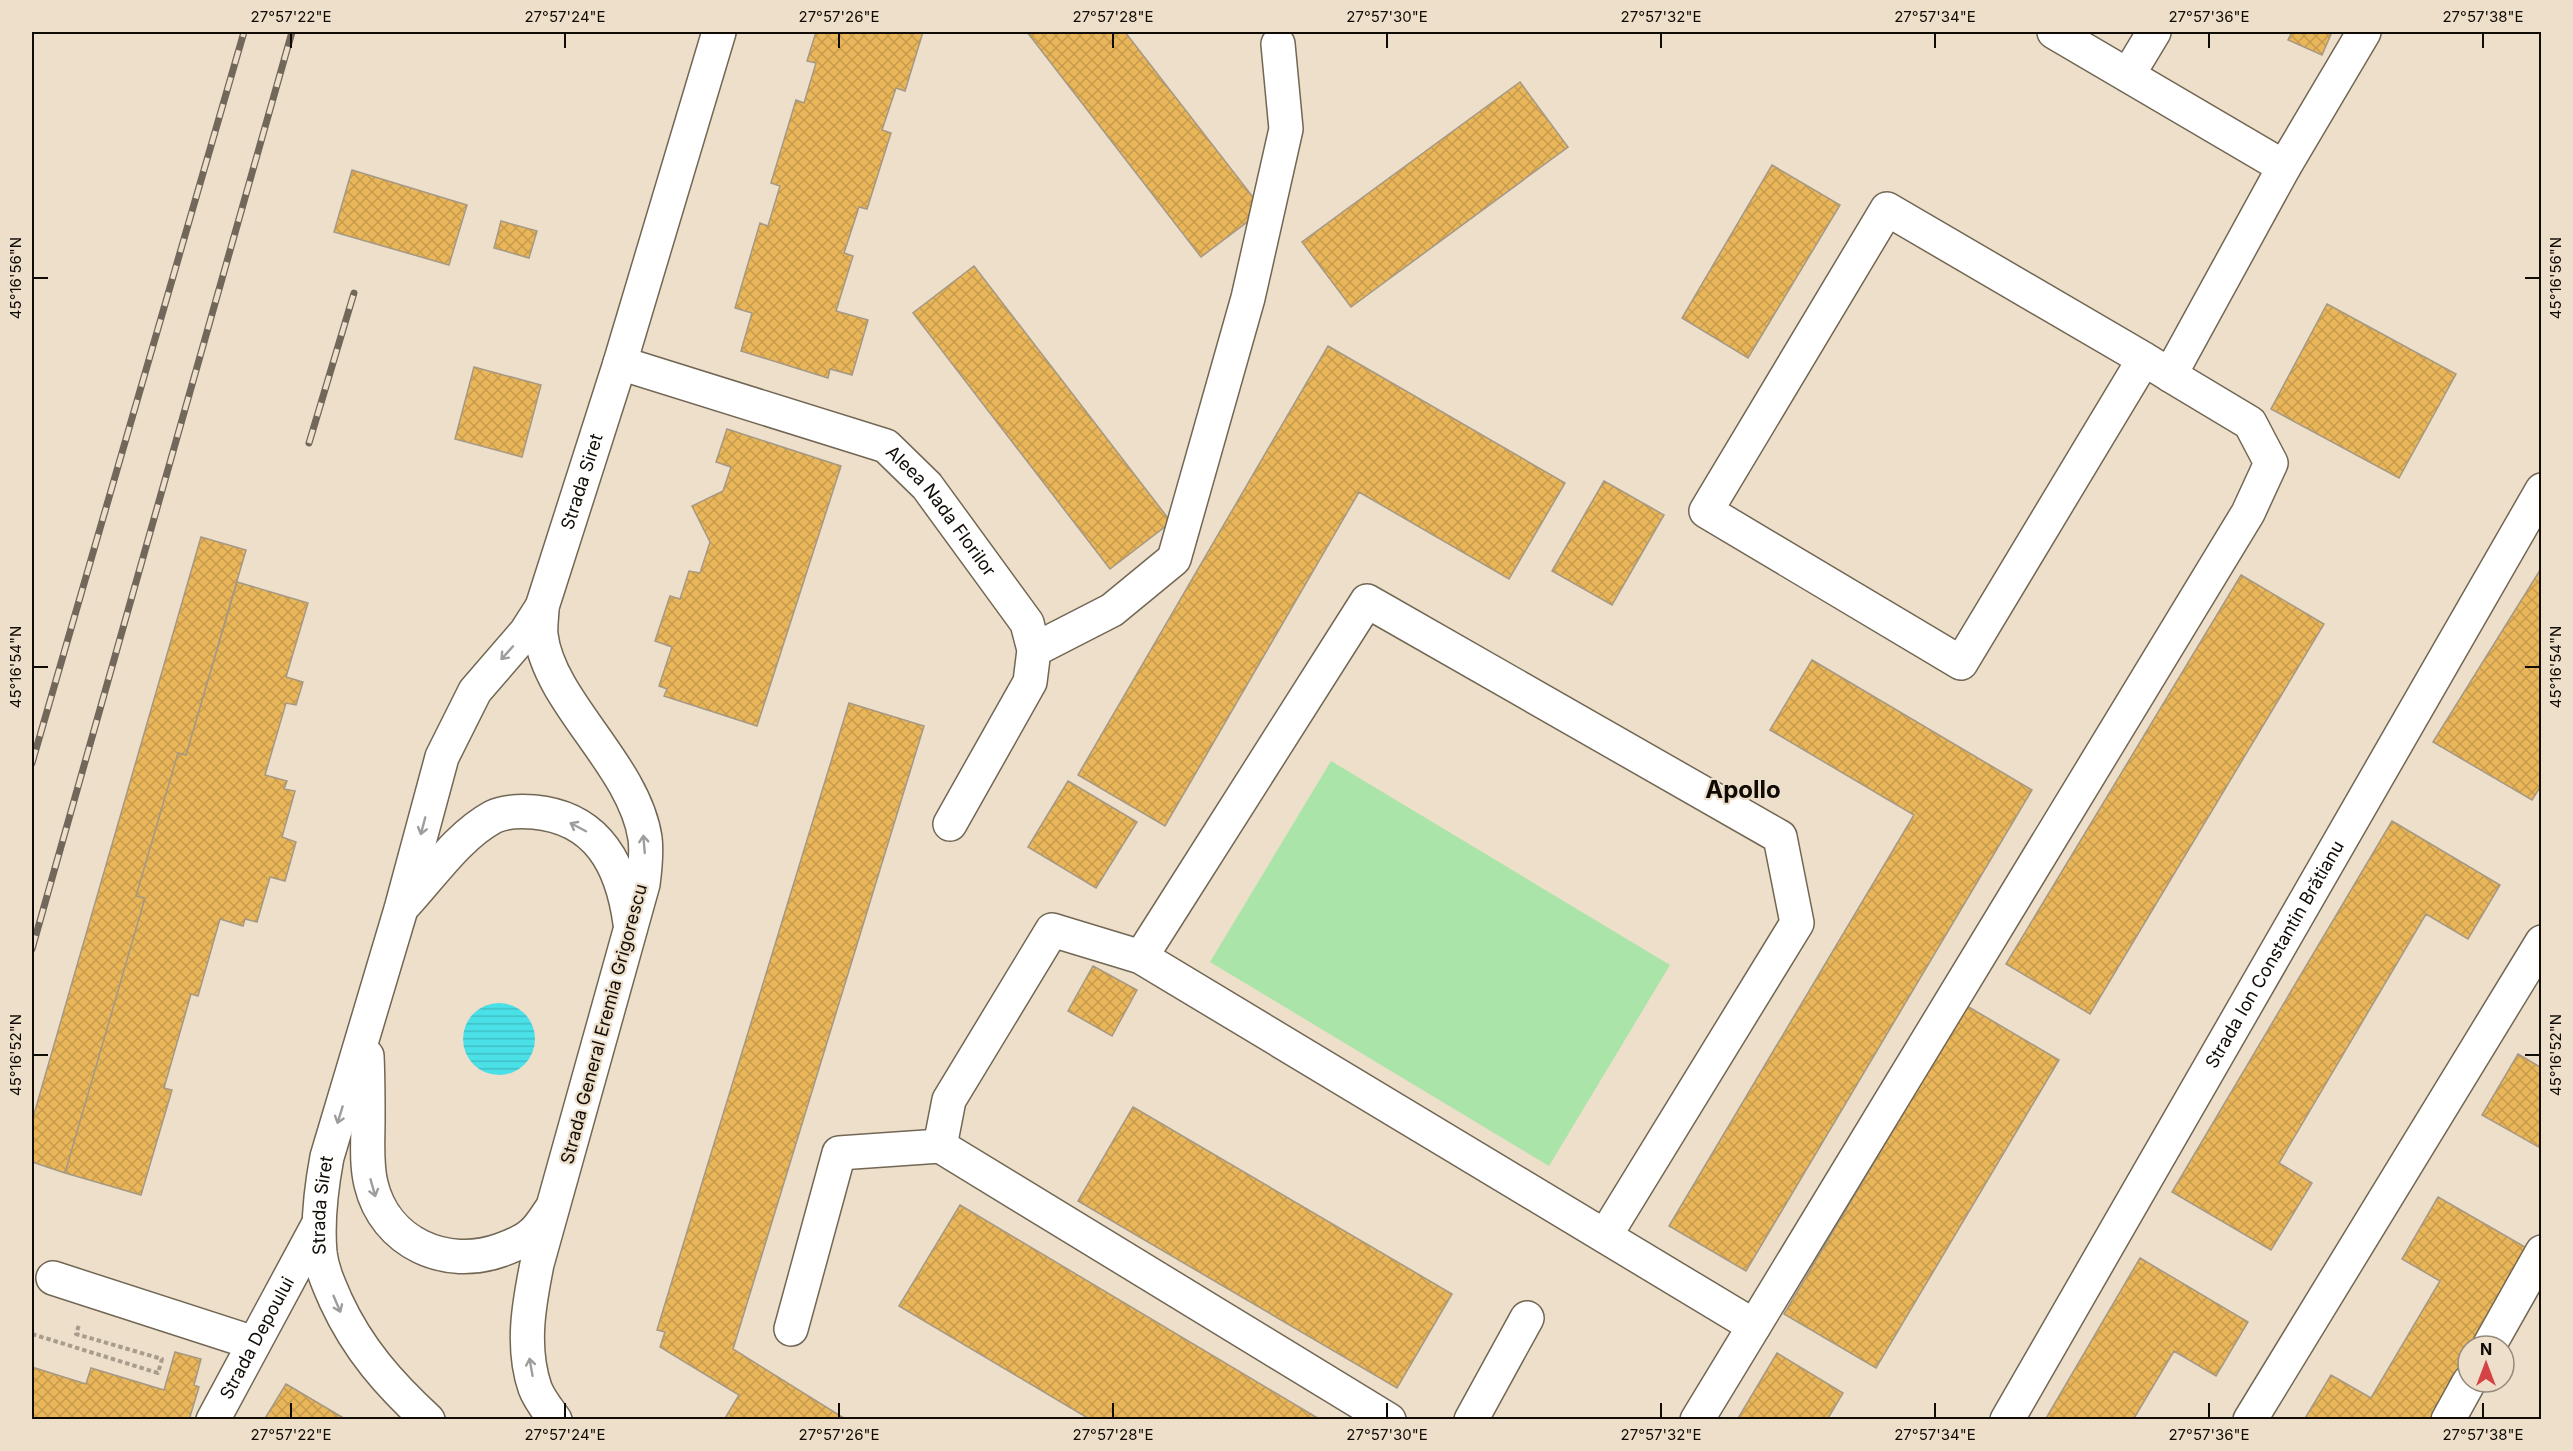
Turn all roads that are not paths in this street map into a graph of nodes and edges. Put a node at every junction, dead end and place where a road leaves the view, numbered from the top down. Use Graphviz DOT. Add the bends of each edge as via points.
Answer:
graph roads {
  1 [pos="718,32"];
  2 [pos="2054,32"];
  3 [pos="2154,32"];
  4 [pos="2364,32"];
  5 [pos="1278,44"];
  6 [pos="2128,75"];
  7 [pos="2284,167"];
  8 [pos="620,363"];
  9 [pos="2157,367"];
  10 [pos="2541,490"];
  11 [pos="542,607"];
  12 [pos="1034,650"];
  13 [pos="950,824"];
  14 [pos="401,909"];
  15 [pos="631,930"];
  16 [pos="2541,942"];
  17 [pos="1141,957"];
  18 [pos="367,1025"];
  19 [pos="940,1146"];
  20 [pos="555,1205"];
  21 [pos="318,1225"];
  22 [pos="1605,1236"];
  23 [pos="2541,1252"];
  24 [pos="53,1278"];
  25 [pos="1527,1318"];
  26 [pos="1754,1326"];
  27 [pos="791,1329"];
  28 [pos="2496,1334"];
  29 [pos="254,1343"];
  30 [pos="2462,1394"];
  31 [pos="418,1410"];
  32 [pos="546,1415"];
  33 [pos="213,1419"];
  34 [pos="1389,1419"];
  35 [pos="1472,1419"];
  36 [pos="1697,1419"];
  37 [pos="2007,1419"];
  38 [pos="2250,1419"];
  39 [pos="2448,1419"];
  1 -- 8 [label="street, Strada Siret"];
  2 -- 6 [label="street"];
  3 -- 6 [label="street"];
  4 -- 7 [label="street"];
  5 -- 12 [label="street" via="1286,129 1248,298 1174,559 1112,610"];
  6 -- 7 [label="street"];
  7 -- 9 [label="street"];
  8 -- 11 [label="street, Strada Siret"];
  8 -- 12 [label="street, Aleea Nada Florilor" via="886,446 927,486 1027,623"];
  9 -- 9 [label="street" via="1887,209 1706,511 1961,663"];
  9 -- 26 [label="street" via="2250,423 2271,463 2248,513"];
  10 -- 37 [label="street, Strada Ion Constantin Brătianu"];
  11 -- 14 [label="street, Strada Siret, one-way" via="526,632 475,691 457,723 442,757"];
  15 -- 11 [label="street, Strada General Eremia Grigorescu, one-way" via="643,884 645,838 629,794 557,678 542,635"];
  12 -- 13 [label="street, Aleea Nada Florilor" via="1030,682"];
  15 -- 14 [label="street, Strada Siret, one-way" via="625,892 605,850 588,833 542,813 507,813 478,827"];
  14 -- 18 [label="street, Strada Siret"];
  15 -- 20 [label="street, Strada General Eremia Grigorescu"];
  16 -- 38 [label="street"];
  17 -- 19 [label="street" via="1052,930 949,1100"];
  17 -- 22 [label="street"];
  17 -- 22 [label="street" via="1366,601 1780,837 1797,923"];
  18 -- 20 [label="street, Strada Siret, one-way" via="371,1184 380,1209 406,1240 444,1255 490,1254 532,1234"];
  18 -- 21 [label="street, Strada Siret, one-way" via="327,1157"];
  19 -- 27 [label="street" via="839,1153"];
  19 -- 34 [label="street"];
  32 -- 20 [label="street, Strada General Eremia Grigorescu, one-way" via="531,1370 528,1318 537,1264"];
  21 -- 29 [label="street, Strada Depoului"];
  21 -- 31 [label="street, Strada Siret, one-way" via="325,1274 344,1320 367,1357"];
  22 -- 26 [label="street"];
  23 -- 28 [label="street"];
  24 -- 29 [label="street"];
  25 -- 35 [label="street"];
  26 -- 36 [label="street"];
  29 -- 33 [label="street, Strada Depoului"];
  30 -- 39 [label="street"];
}
